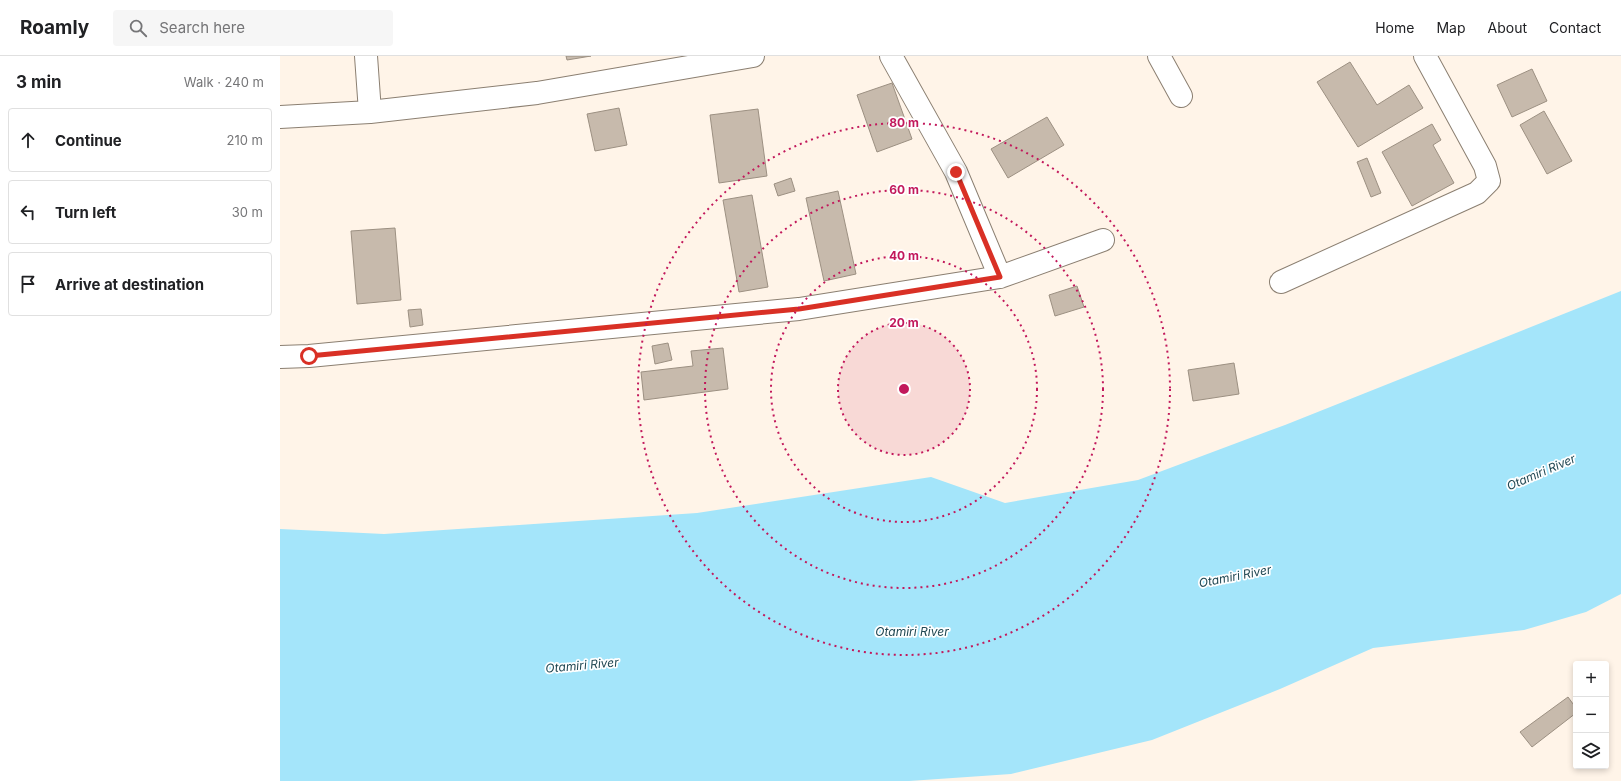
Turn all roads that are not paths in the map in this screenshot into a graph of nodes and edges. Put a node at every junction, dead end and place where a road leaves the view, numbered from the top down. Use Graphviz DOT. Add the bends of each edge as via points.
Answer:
graph roads {
  1 [pos="366,56"];
  2 [pos="752,56"];
  3 [pos="891,56"];
  4 [pos="1159,56"];
  5 [pos="1425,56"];
  6 [pos="1181,96"];
  7 [pos="370,112"];
  8 [pos="280,117"];
  9 [pos="1103,240"];
  10 [pos="1000,277"];
  11 [pos="1281,282"];
  12 [pos="280,357"];
  1 -- 7 [label="street"];
  2 -- 7 [label="street" via="537,93"];
  3 -- 10 [label="street" via="956,172"];
  4 -- 6 [label="street"];
  5 -- 11 [label="street" via="1485,166 1489,181 1477,193"];
  7 -- 8 [label="street"];
  9 -- 10 [label="street"];
  10 -- 12 [label="street" via="799,309 316,356"];
}
